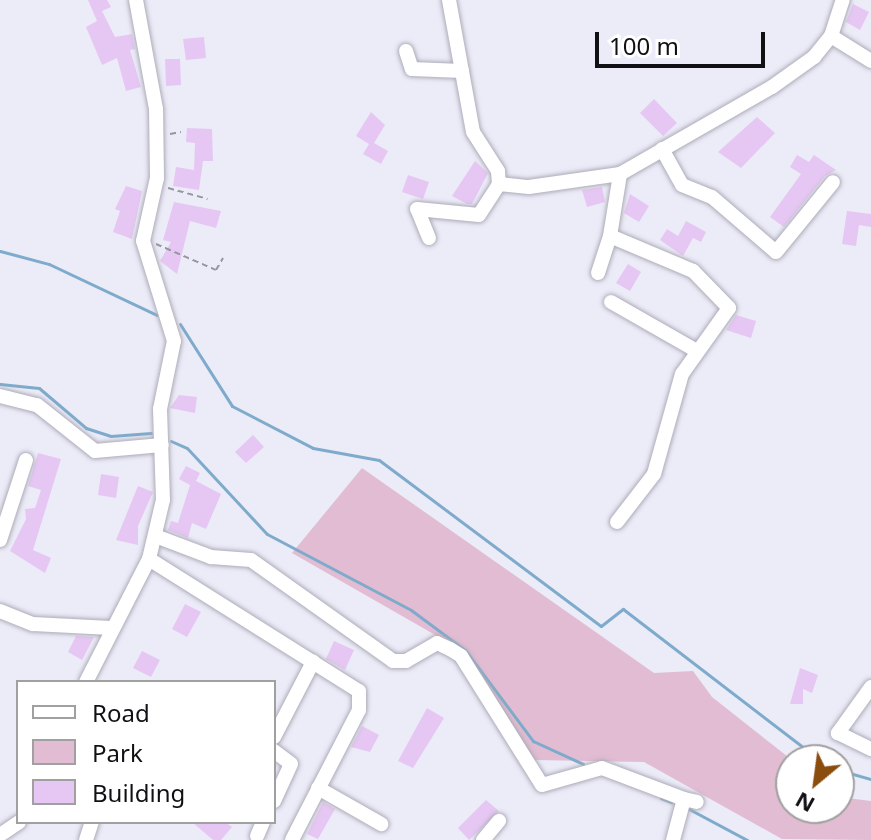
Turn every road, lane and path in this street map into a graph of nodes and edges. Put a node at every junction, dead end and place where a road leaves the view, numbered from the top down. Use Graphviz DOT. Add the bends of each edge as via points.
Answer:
graph roads {
  1 [pos="136,0"];
  2 [pos="449,0"];
  3 [pos="843,0"];
  4 [pos="831,36"];
  5 [pos="406,51"];
  6 [pos="871,61"];
  7 [pos="462,71"];
  8 [pos="662,149"];
  9 [pos="620,174"];
  10 [pos="833,182"];
  11 [pos="156,183"];
  12 [pos="499,184"];
  13 [pos="208,199"];
  14 [pos="610,236"];
  15 [pos="429,238"];
  16 [pos="144,240"];
  17 [pos="223,258"];
  18 [pos="598,273"];
  19 [pos="611,302"];
  20 [pos="695,350"];
  21 [pos="0,396"];
  22 [pos="162,445"];
  23 [pos="26,460"];
  24 [pos="617,522"];
  25 [pos="158,537"];
  26 [pos="0,540"];
  27 [pos="149,559"];
  28 [pos="0,611"];
  29 [pos="111,628"];
  30 [pos="313,662"];
  31 [pos="87,680"];
  32 [pos="871,687"];
  33 [pos="276,733"];
  34 [pos="871,749"];
  35 [pos="276,753"];
  36 [pos="318,788"];
  37 [pos="276,797"];
  38 [pos="499,821"];
  39 [pos="381,824"];
  40 [pos="292,840"];
  41 [pos="483,840"];
  42 [pos="673,840"];
  1 -- 11 [label="street" via="156,109"];
  2 -- 7 [label="street"];
  3 -- 4 [label="street"];
  4 -- 6 [label="street"];
  4 -- 8 [label="street" via="814,57 772,87"];
  5 -- 7 [label="street" via="412,69"];
  7 -- 12 [label="street" via="473,132 498,171"];
  8 -- 9 [label="street"];
  8 -- 10 [label="street" via="682,185 712,197 776,252"];
  9 -- 12 [label="street" via="529,187"];
  9 -- 14 [label="street"];
  11 -- 13 [label="path"];
  11 -- 16 [label="street"];
  12 -- 15 [label="street" via="479,215 417,209"];
  14 -- 18 [label="street"];
  14 -- 20 [label="street" via="693,271 729,308"];
  16 -- 17 [label="path" via="216,270"];
  16 -- 22 [label="street" via="174,341 160,409"];
  19 -- 20 [label="street"];
  20 -- 24 [label="street" via="682,374 654,474"];
  21 -- 22 [label="street" via="37,405 95,451"];
  22 -- 25 [label="street"];
  23 -- 26 [label="street"];
  25 -- 27 [label="street"];
  25 -- 42 [label="street" via="211,557 251,560 393,661 406,661 437,643 450,649 461,656 542,785 602,768 690,800"];
  27 -- 29 [label="street"];
  27 -- 30 [label="street"];
  28 -- 29 [label="street" via="33,624"];
  29 -- 31 [label="street"];
  30 -- 33 [label="street"];
  30 -- 36 [label="street" via="356,688 363,700"];
  32 -- 34 [label="street" via="838,733"];
  35 -- 37 [label="street" via="291,764"];
  36 -- 39 [label="street"];
  36 -- 40 [label="street"];
  38 -- 41 [label="street"];
}
